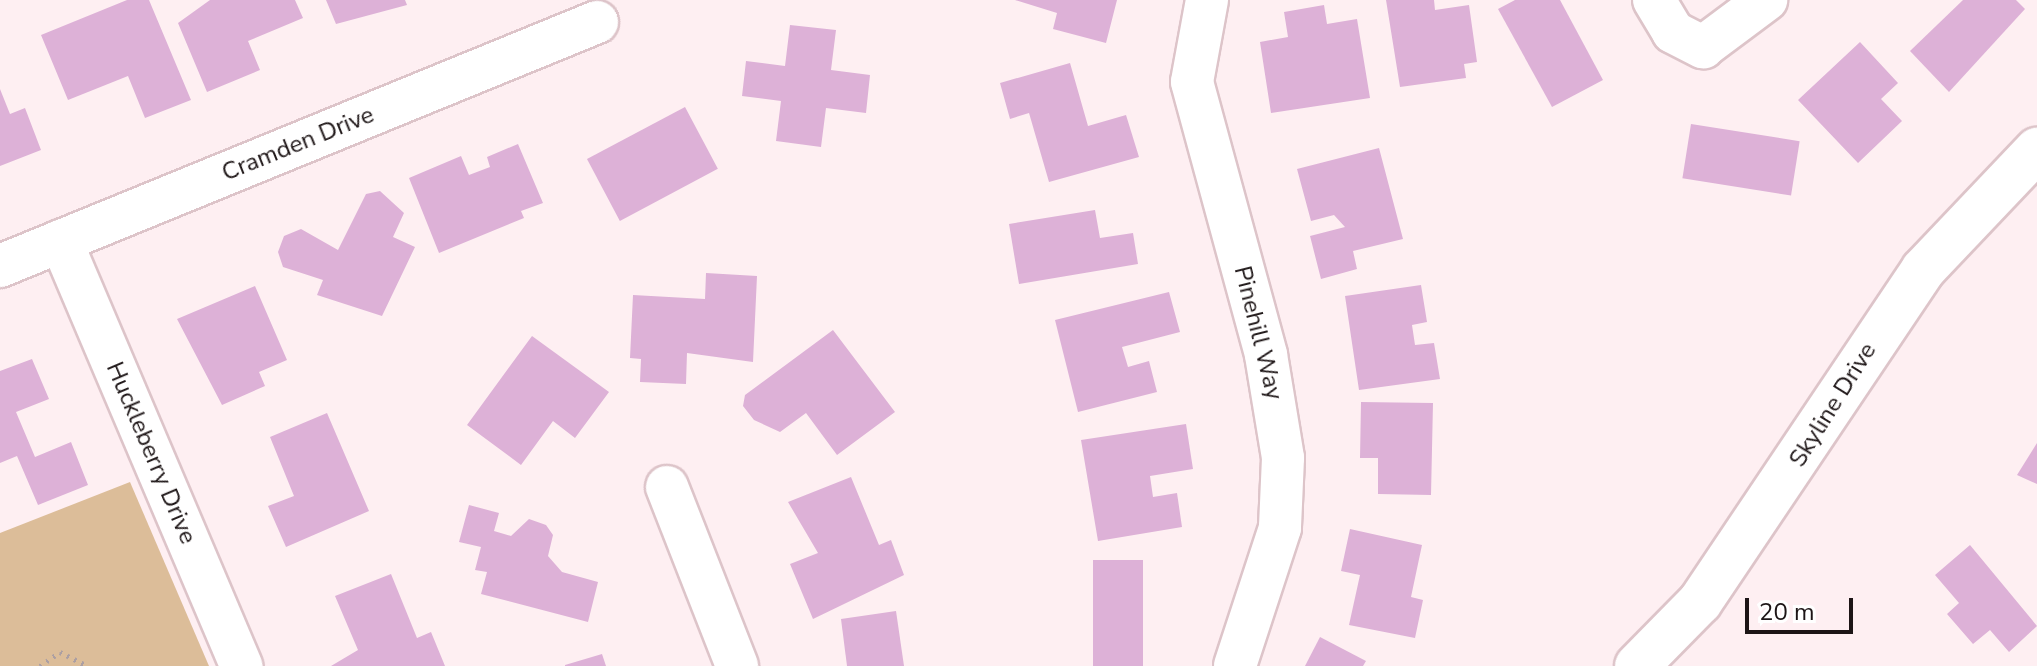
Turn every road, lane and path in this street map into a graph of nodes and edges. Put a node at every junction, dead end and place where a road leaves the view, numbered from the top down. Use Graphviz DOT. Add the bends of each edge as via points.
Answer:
graph roads {
  1 [pos="1207,0"];
  2 [pos="1654,0"];
  3 [pos="1766,0"];
  4 [pos="597,22"];
  5 [pos="2037,150"];
  6 [pos="61,241"];
  7 [pos="0,266"];
  8 [pos="667,487"];
  9 [pos="40,666"];
  10 [pos="88,666"];
  11 [pos="241,666"];
  12 [pos="737,666"];
  13 [pos="1235,666"];
  14 [pos="1637,666"];
  1 -- 13 [label="street, Pinehill Way" via="1192,82 1266,355 1283,458 1280,528"];
  2 -- 3 [label="street" via="1673,32 1703,47"];
  4 -- 6 [label="street, Cramden Drive"];
  5 -- 14 [label="street, Skyline Drive" via="1923,270 1700,602"];
  6 -- 7 [label="street, Cramden Drive"];
  6 -- 11 [label="street, Huckleberry Drive"];
  8 -- 12 [label="street"];
  9 -- 10 [label="path" via="60,652"];
}
